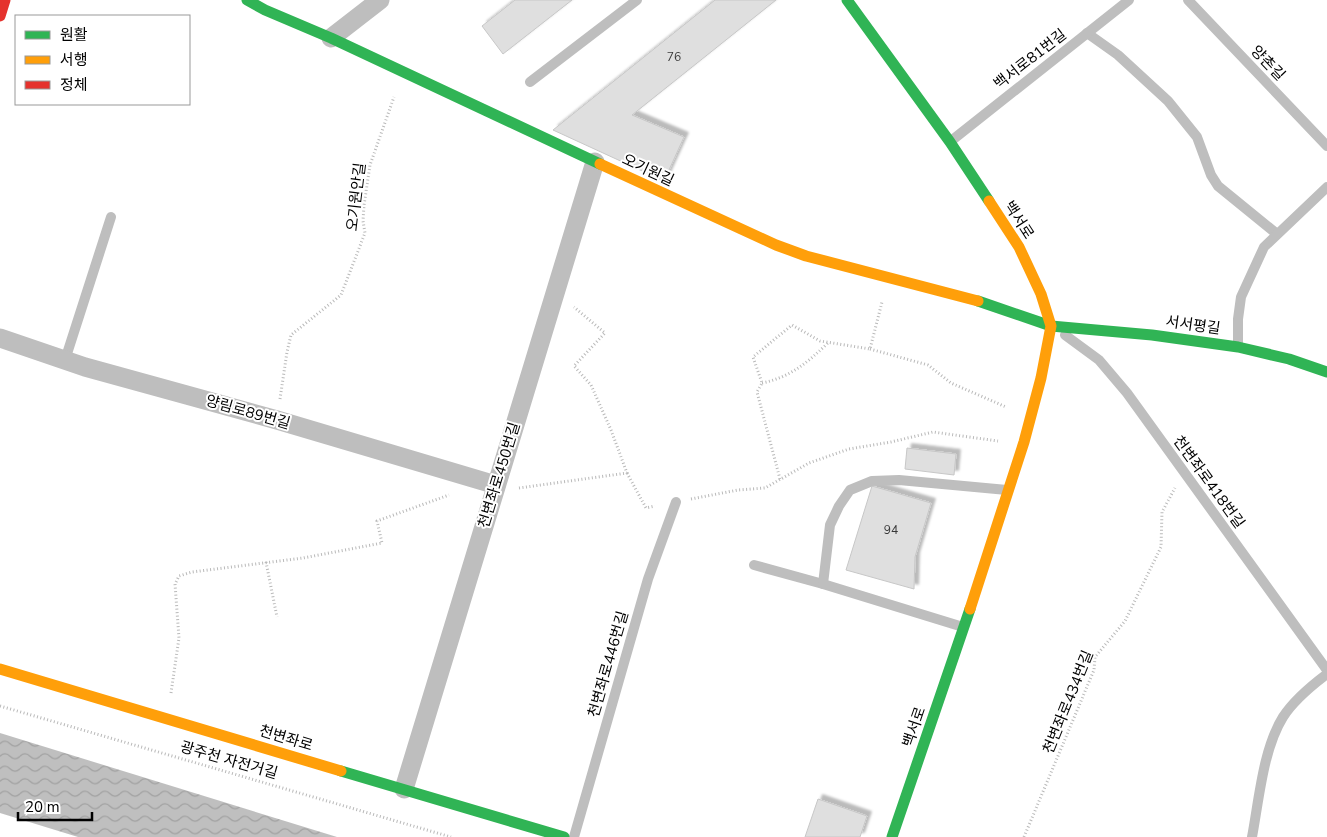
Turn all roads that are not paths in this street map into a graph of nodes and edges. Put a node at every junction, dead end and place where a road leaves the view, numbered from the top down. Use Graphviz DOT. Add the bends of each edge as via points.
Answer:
graph roads {
  1 [pos="5,0"];
  2 [pos="247,0"];
  3 [pos="380,0"];
  4 [pos="637,0"];
  5 [pos="847,0"];
  6 [pos="1128,0"];
  7 [pos="1188,0"];
  8 [pos="0,16"];
  9 [pos="1087,33"];
  10 [pos="331,38"];
  11 [pos="530,82"];
  12 [pos="950,142"];
  13 [pos="1327,146"];
  14 [pos="594,162"];
  15 [pos="1327,187"];
  16 [pos="111,217"];
  17 [pos="1276,234"];
  18 [pos="1051,326"];
  19 [pos="0,338"];
  20 [pos="1238,347"];
  21 [pos="65,360"];
  22 [pos="1327,372"];
  23 [pos="491,484"];
  24 [pos="1008,490"];
  25 [pos="676,502"];
  26 [pos="754,565"];
  27 [pos="823,584"];
  28 [pos="964,627"];
  29 [pos="0,669"];
  30 [pos="1327,672"];
  31 [pos="404,789"];
  32 [pos="564,837"];
  33 [pos="574,837"];
  34 [pos="892,837"];
  35 [pos="1252,837"];
  1 -- 8 [label="street"];
  2 -- 10 [label="street, 오기원길"];
  3 -- 10 [label="street"];
  4 -- 11 [label="lane"];
  5 -- 12 [label="street, 백서로"];
  6 -- 9 [label="lane, 백서로81번길"];
  7 -- 13 [label="lane, 양촌길"];
  9 -- 12 [label="lane, 백서로81번길"];
  9 -- 17 [label="lane" via="1118,55 1168,101 1197,137 1218,186"];
  10 -- 14 [label="street, 오기원길"];
  12 -- 18 [label="street, 백서로" via="1019,247 1041,294"];
  14 -- 18 [label="street, 오기원길" via="806,256 986,303"];
  14 -- 23 [label="street, 천변좌로450번길"];
  15 -- 17 [label="lane"];
  16 -- 21 [label="lane"];
  17 -- 20 [label="lane" via="1264,248 1241,297"];
  18 -- 20 [label="street, 서서평길"];
  18 -- 24 [label="street, 백서로" via="1031,417"];
  18 -- 30 [label="lane, 천변좌로418번길" via="1084,348 1112,374"];
  19 -- 21 [label="street, 양림로89번길"];
  20 -- 22 [label="street, 서서평길"];
  21 -- 23 [label="street, 양림로89번길"];
  23 -- 31 [label="street, 천변좌로450번길"];
  24 -- 27 [label="lane" via="899,480 872,481 850,490 830,525"];
  24 -- 28 [label="street, 백서로"];
  25 -- 33 [label="lane, 천변좌로446번길" via="648,578"];
  26 -- 27 [label="lane"];
  27 -- 28 [label="lane"];
  28 -- 34 [label="street, 백서로"];
  29 -- 31 [label="street, 천변좌로"];
  30 -- 35 [label="lane" via="1292,705 1276,729"];
  31 -- 32 [label="street, 천변좌로"];
}
